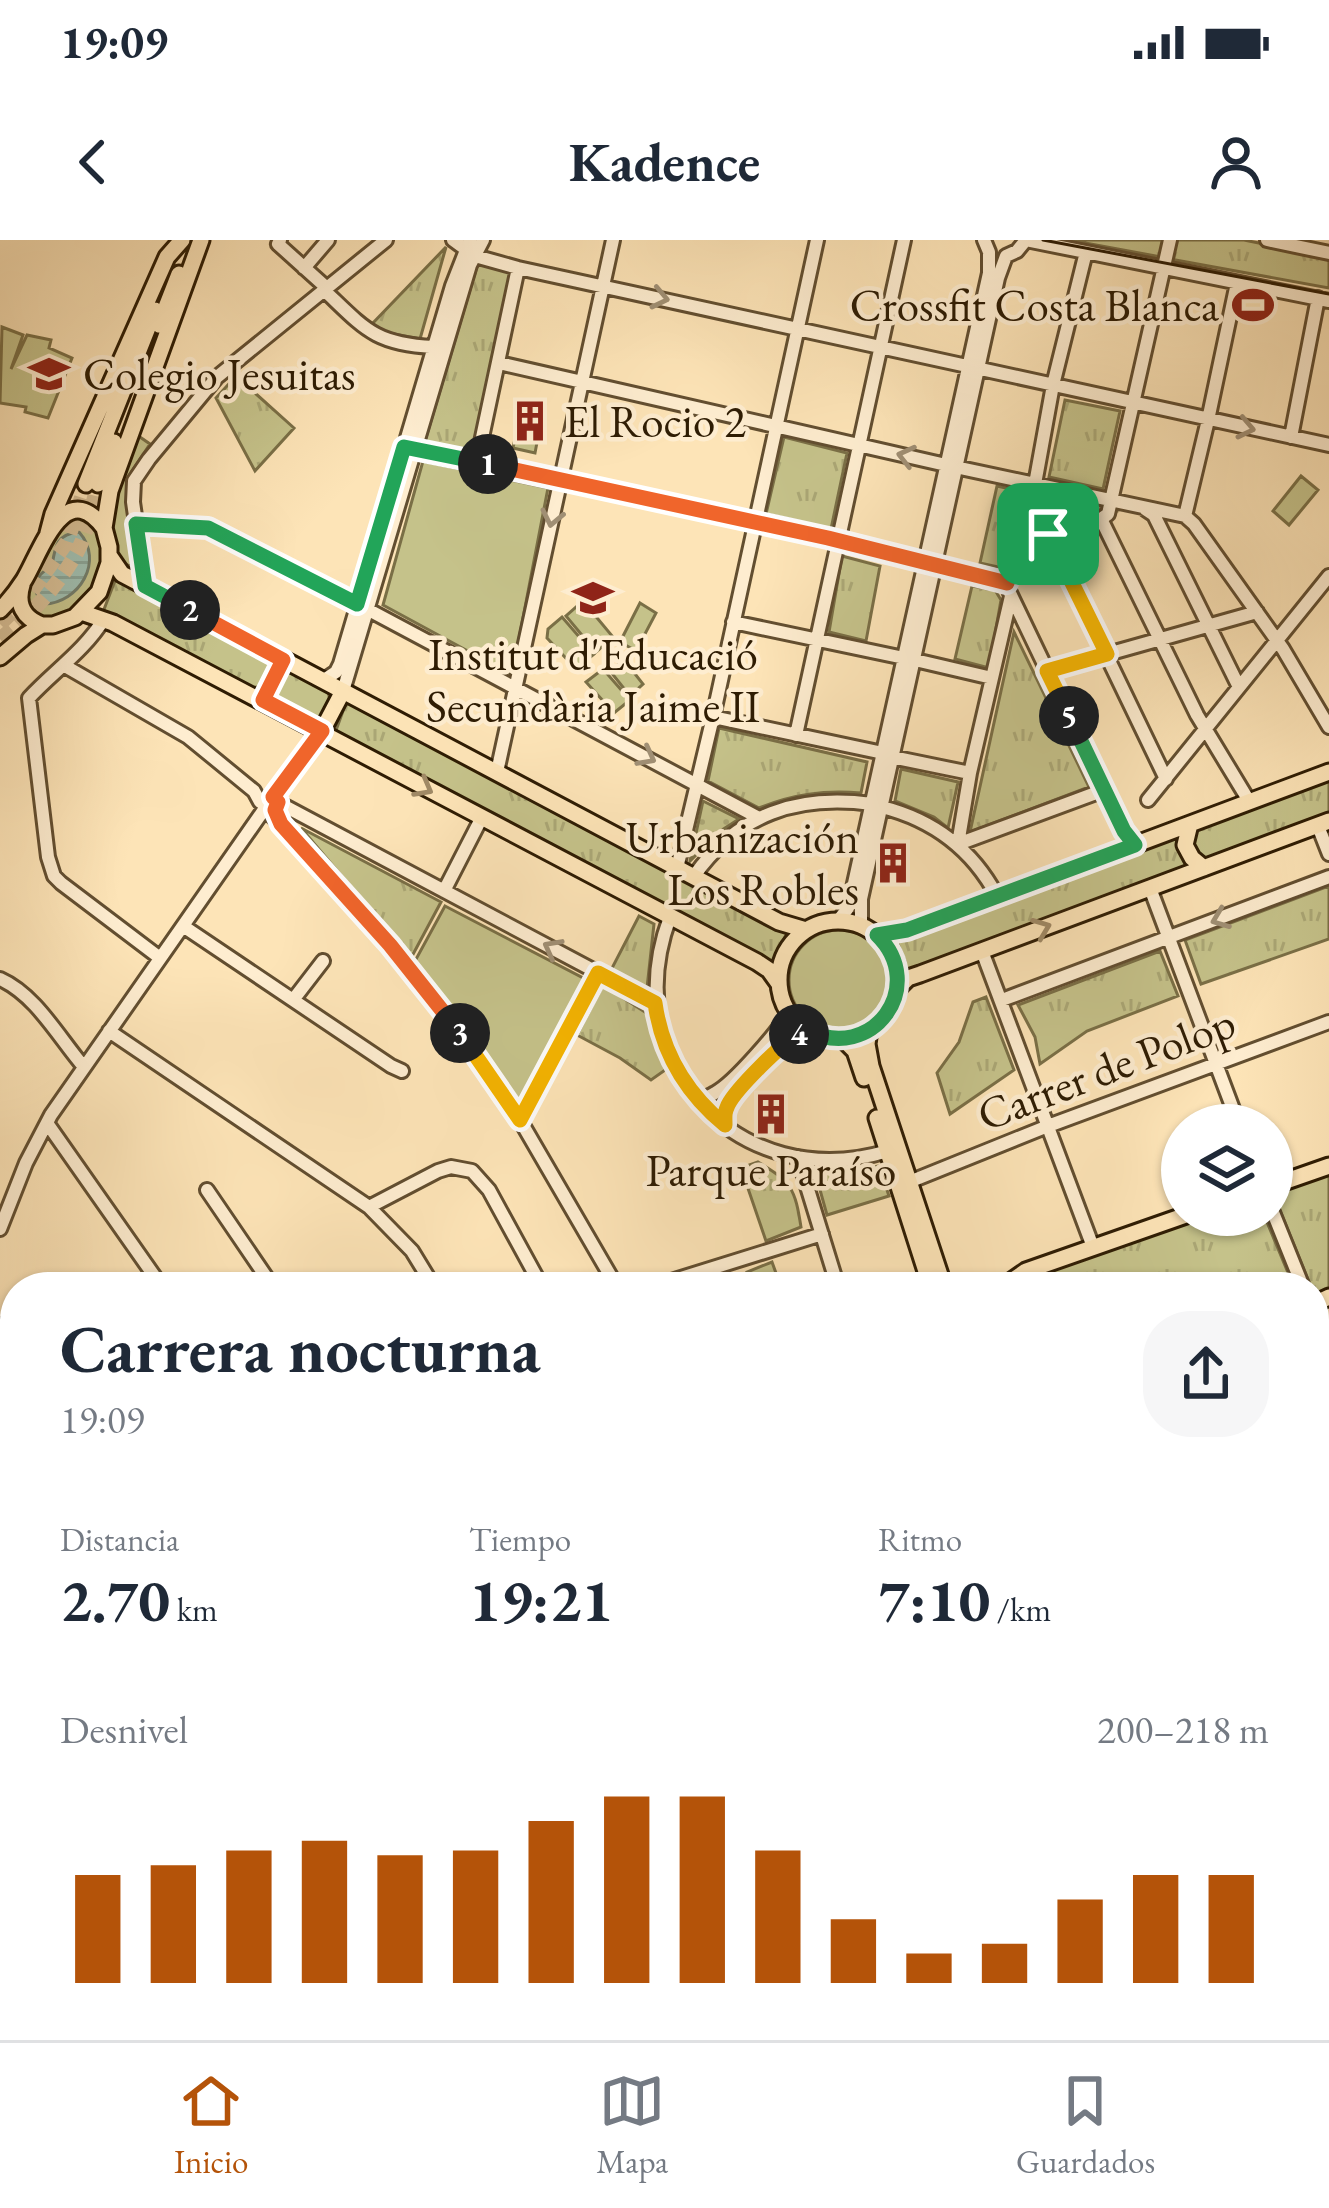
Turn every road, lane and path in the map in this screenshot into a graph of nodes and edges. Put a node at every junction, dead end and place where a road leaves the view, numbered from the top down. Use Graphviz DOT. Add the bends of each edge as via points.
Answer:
graph roads {
  1 [pos="182,240"];
  2 [pos="197,240"];
  3 [pos="328,240"];
  4 [pos="386,240"];
  5 [pos="453,240"];
  6 [pos="483,240"];
  7 [pos="614,240"];
  8 [pos="817,240"];
  9 [pos="904,240"];
  10 [pos="1026,240"];
  11 [pos="1169,240"];
  12 [pos="1268,240"];
  13 [pos="279,242"];
  14 [pos="1306,244"];
  15 [pos="987,246"];
  16 [pos="470,249"];
  17 [pos="1086,252"];
  18 [pos="1329,253"];
  19 [pos="1006,256"];
  20 [pos="1162,267"];
  21 [pos="304,268"];
  22 [pos="518,268"];
  23 [pos="1237,283"];
  24 [pos="603,286"];
  25 [pos="326,290"];
  26 [pos="1324,299"];
  27 [pos="797,328"];
  28 [pos="881,346"];
  29 [pos="434,347"];
  30 [pos="499,363"];
  31 [pos="974,368"];
  32 [pos="581,382"];
  33 [pos="1053,386"];
  34 [pos="1133,402"];
  35 [pos="1208,420"];
  36 [pos="777,426"];
  37 [pos="1291,437"];
  38 [pos="860,444"];
  39 [pos="1329,445"];
  40 [pos="410,447"];
  41 [pos="477,461"];
  42 [pos="952,466"];
  43 [pos="560,480"];
  44 [pos="1035,484"];
  45 [pos="1110,502"];
  46 [pos="1144,509"];
  47 [pos="1185,516"];
  48 [pos="1101,519"];
  49 [pos="755,522"];
  50 [pos="136,524"];
  51 [pos="104,528"];
  52 [pos="48,533"];
  53 [pos="1048,534"];
  54 [pos="838,541"];
  55 [pos="110,555"];
  56 [pos="930,564"];
  57 [pos="1329,576"];
  58 [pos="22,582"];
  59 [pos="145,586"];
  60 [pos="1009,589"];
  61 [pos="362,607"];
  62 [pos="0,610"];
  63 [pos="81,612"];
  64 [pos="1257,612"];
  65 [pos="104,620"];
  66 [pos="734,622"];
  67 [pos="42,625"];
  68 [pos="1209,626"];
  69 [pos="817,639"];
  70 [pos="1160,639"];
  71 [pos="1277,641"];
  72 [pos="1107,654"];
  73 [pos="0,657"];
  74 [pos="909,659"];
  75 [pos="283,660"];
  76 [pos="65,666"];
  77 [pos="1047,671"];
  78 [pos="992,678"];
  79 [pos="324,680"];
  80 [pos="517,687"];
  81 [pos="1239,687"];
  82 [pos="343,691"];
  83 [pos="263,700"];
  84 [pos="713,717"];
  85 [pos="1329,727"];
  86 [pos="1206,730"];
  87 [pos="322,731"];
  88 [pos="796,735"];
  89 [pos="888,755"];
  90 [pos="497,772"];
  91 [pos="1329,772"];
  92 [pos="970,773"];
  93 [pos="1166,779"];
  94 [pos="697,784"];
  95 [pos="1104,790"];
  96 [pos="1148,800"];
  97 [pos="1250,801"];
  98 [pos="877,806"];
  99 [pos="271,808"];
  100 [pos="306,818"];
  101 [pos="759,818"];
  102 [pos="481,819"];
  103 [pos="1323,823"];
  104 [pos="1190,824"];
  105 [pos="292,835"];
  106 [pos="958,844"];
  107 [pos="1135,845"];
  108 [pos="1329,854"];
  109 [pos="677,868"];
  110 [pos="1204,868"];
  111 [pos="694,877"];
  112 [pos="1329,877"];
  113 [pos="1150,887"];
  114 [pos="444,891"];
  115 [pos="997,896"];
  116 [pos="670,917"];
  117 [pos="838,921"];
  118 [pos="861,925"];
  119 [pos="183,926"];
  120 [pos="806,930"];
  121 [pos="877,935"];
  122 [pos="1169,938"];
  123 [pos="982,951"];
  124 [pos="160,958"];
  125 [pos="323,962"];
  126 [pos="598,973"];
  127 [pos="0,979"];
  128 [pos="779,984"];
  129 [pos="897,989"];
  130 [pos="293,1000"];
  131 [pos="1002,1000"];
  132 [pos="655,1003"];
  133 [pos="788,1012"];
  134 [pos="1329,1022"];
  135 [pos="807,1030"];
  136 [pos="869,1030"];
  137 [pos="110,1031"];
  138 [pos="843,1039"];
  139 [pos="1216,1064"];
  140 [pos="84,1067"];
  141 [pos="402,1071"];
  142 [pos="696,1097"];
  143 [pos="1231,1104"];
  144 [pos="520,1120"];
  145 [pos="47,1123"];
  146 [pos="725,1125"];
  147 [pos="1048,1126"];
  148 [pos="887,1151"];
  149 [pos="798,1157"];
  150 [pos="1329,1166"];
  151 [pos="1293,1179"];
  152 [pos="909,1182"];
  153 [pos="207,1190"];
  154 [pos="5,1198"];
  155 [pos="369,1207"];
  156 [pos="1161,1224"];
  157 [pos="0,1229"];
  158 [pos="822,1234"];
  159 [pos="1282,1236"];
  160 [pos="1093,1247"];
  161 [pos="151,1272"];
  162 [pos="263,1272"];
  163 [pos="425,1272"];
  164 [pos="534,1272"];
  165 [pos="608,1272"];
  166 [pos="700,1272"];
  167 [pos="833,1272"];
  168 [pos="926,1272"];
  169 [pos="939,1272"];
  170 [pos="1025,1272"];
  171 [pos="1297,1272"];
  1 -- 2 [label="main road" via="92,484"];
  1 -- 52 [label="main road" via="167,257"];
  2 -- 51 [label="main road"];
  3 -- 21 [label="street"];
  4 -- 25 [label="street"];
  5 -- 16 [label="street"];
  6 -- 16 [label="street"];
  7 -- 24 [label="street"];
  8 -- 27 [label="street"];
  9 -- 28 [label="street"];
  10 -- 17 [label="street"];
  10 -- 19 [label="street"];
  11 -- 20 [label="street"];
  12 -- 14 [label="street"];
  13 -- 21 [label="street"];
  14 -- 18 [label="street"];
  15 -- 19 [label="street"];
  15 -- 31 [label="street"];
  16 -- 22 [label="street"];
  16 -- 29 [label="street"];
  16 -- 40 [label="street"];
  17 -- 20 [label="street"];
  17 -- 33 [label="street"];
  19 -- 31 [label="street"];
  20 -- 23 [label="street"];
  20 -- 34 [label="street"];
  21 -- 25 [label="street"];
  22 -- 24 [label="street"];
  22 -- 30 [label="street"];
  23 -- 26 [label="street"];
  23 -- 35 [label="street"];
  24 -- 27 [label="street, one-way"];
  24 -- 32 [label="street"];
  25 -- 29 [label="street" via="378,337"];
  25 -- 50 [label="street" via="217,377 170,432 134,481"];
  26 -- 37 [label="street"];
  27 -- 28 [label="street"];
  27 -- 36 [label="street"];
  28 -- 31 [label="street"];
  28 -- 38 [label="street"];
  29 -- 40 [label="street"];
  30 -- 32 [label="street"];
  30 -- 41 [label="street"];
  31 -- 33 [label="street"];
  31 -- 42 [label="street"];
  32 -- 36 [label="street"];
  32 -- 43 [label="street"];
  33 -- 34 [label="street"];
  33 -- 44 [label="street"];
  34 -- 35 [label="street"];
  34 -- 45 [label="street"];
  35 -- 37 [label="street, one-way"];
  35 -- 47 [label="street"];
  36 -- 38 [label="street"];
  36 -- 49 [label="street"];
  37 -- 39 [label="street"];
  42 -- 38 [label="street, one-way"];
  38 -- 54 [label="street"];
  40 -- 41 [label="street"];
  40 -- 61 [label="street"];
  41 -- 43 [label="street"];
  42 -- 44 [label="street"];
  42 -- 56 [label="street"];
  43 -- 49 [label="street"];
  43 -- 80 [label="street, one-way"];
  44 -- 45 [label="street"];
  45 -- 46 [label="street"];
  45 -- 48 [label="street"];
  46 -- 47 [label="street"];
  46 -- 68 [label="street"];
  47 -- 64 [label="street"];
  48 -- 53 [label="street"];
  48 -- 70 [label="street"];
  49 -- 54 [label="street"];
  49 -- 66 [label="street"];
  50 -- 59 [label="street"];
  50 -- 61 [label="street" via="208,528"];
  51 -- 52 [label="main road" via="74,512"];
  51 -- 55 [label="main road"];
  52 -- 58 [label="main road"];
  53 -- 60 [label="street" via="1018,543"];
  53 -- 72 [label="street"];
  54 -- 56 [label="street"];
  54 -- 69 [label="street"];
  55 -- 59 [label="main road" via="122,574"];
  55 -- 63 [label="main road" via="99,592"];
  56 -- 60 [label="street"];
  56 -- 74 [label="street"];
  57 -- 71 [label="street"];
  58 -- 62 [label="main road"];
  58 -- 67 [label="main road" via="21,608"];
  59 -- 75 [label="main road"];
  60 -- 77 [label="street"];
  60 -- 78 [label="street"];
  61 -- 79 [label="street" via="336,672"];
  61 -- 80 [label="street"];
  61 -- 82 [label="street"];
  63 -- 65 [label="main road"];
  63 -- 67 [label="main road"];
  64 -- 68 [label="street"];
  64 -- 71 [label="street"];
  65 -- 76 [label="street"];
  65 -- 83 [label="main road"];
  66 -- 69 [label="street"];
  66 -- 84 [label="street"];
  67 -- 73 [label="main road"];
  68 -- 70 [label="street"];
  68 -- 81 [label="street"];
  69 -- 74 [label="street"];
  69 -- 88 [label="street"];
  70 -- 72 [label="street"];
  70 -- 86 [label="street"];
  71 -- 81 [label="street"];
  71 -- 85 [label="street"];
  72 -- 77 [label="street"];
  72 -- 93 [label="street"];
  74 -- 78 [label="street"];
  74 -- 89 [label="street"];
  75 -- 79 [label="main road"];
  75 -- 83 [label="main road"];
  76 -- 99 [label="street" via="188,737"];
  76 -- 124 [label="street" via="29,698 54,876"];
  77 -- 95 [label="street"];
  78 -- 92 [label="street"];
  79 -- 82 [label="main road"];
  80 -- 90 [label="street"];
  80 -- 94 [label="street, one-way"];
  81 -- 86 [label="street"];
  82 -- 87 [label="main road"];
  82 -- 90 [label="main road"];
  83 -- 87 [label="main road"];
  84 -- 88 [label="street"];
  84 -- 94 [label="street"];
  86 -- 93 [label="street"];
  86 -- 97 [label="street"];
  87 -- 99 [label="street"];
  87 -- 102 [label="main road, one-way"];
  88 -- 89 [label="street"];
  89 -- 92 [label="street"];
  89 -- 98 [label="street"];
  90 -- 109 [label="main road"];
  91 -- 97 [label="main road"];
  92 -- 106 [label="street"];
  93 -- 96 [label="street"];
  94 -- 101 [label="street"];
  94 -- 109 [label="street"];
  95 -- 106 [label="street"];
  95 -- 107 [label="street"];
  97 -- 104 [label="main road"];
  98 -- 101 [label="street" via="814,801"];
  98 -- 106 [label="street" via="922,820"];
  98 -- 117 [label="street"];
  98 -- 118 [label="street"];
  99 -- 100 [label="street"];
  99 -- 105 [label="street"];
  99 -- 119 [label="street"];
  100 -- 105 [label="street"];
  100 -- 114 [label="street"];
  101 -- 111 [label="street" via="722,843"];
  102 -- 114 [label="street"];
  102 -- 116 [label="main road"];
  103 -- 108 [label="street"];
  103 -- 110 [label="main road"];
  104 -- 107 [label="main road"];
  104 -- 110 [label="main road" via="1185,845"];
  105 -- 144 [label="street" via="423,986"];
  106 -- 115 [label="street"];
  107 -- 115 [label="main road"];
  109 -- 111 [label="main road"];
  110 -- 113 [label="main road"];
  111 -- 120 [label="main road"];
  112 -- 122 [label="street, one-way"];
  113 -- 122 [label="street"];
  123 -- 113 [label="main road, one-way"];
  126 -- 114 [label="street, one-way"];
  115 -- 121 [label="main road"];
  116 -- 128 [label="main road" via="757,962"];
  116 -- 132 [label="street"];
  117 -- 118 [label="main road"];
  117 -- 120 [label="main road"];
  118 -- 121 [label="main road"];
  119 -- 124 [label="street"];
  119 -- 130 [label="street"];
  120 -- 128 [label="main road" via="787,950"];
  121 -- 129 [label="main road" via="893,956"];
  122 -- 131 [label="street"];
  122 -- 139 [label="street"];
  123 -- 129 [label="main road"];
  123 -- 131 [label="street"];
  124 -- 137 [label="street"];
  125 -- 130 [label="street"];
  126 -- 132 [label="street"];
  126 -- 144 [label="street"];
  127 -- 140 [label="street" via="29,1000"];
  128 -- 133 [label="main road"];
  129 -- 136 [label="main road"];
  130 -- 141 [label="street"];
  131 -- 147 [label="street"];
  132 -- 142 [label="street" via="668,1053"];
  133 -- 135 [label="main road"];
  133 -- 142 [label="street" via="721,1090"];
  134 -- 139 [label="street, Carrer de Polop"];
  135 -- 138 [label="main road"];
  135 -- 146 [label="street" via="732,1098"];
  136 -- 138 [label="main road"];
  136 -- 152 [label="main road" via="869,1058"];
  137 -- 140 [label="street"];
  137 -- 155 [label="street"];
  138 -- 148 [label="main road" via="859,1061"];
  139 -- 143 [label="street"];
  139 -- 147 [label="street, Carrer de Polop"];
  140 -- 145 [label="street"];
  142 -- 146 [label="street"];
  144 -- 165 [label="street"];
  145 -- 154 [label="street"];
  145 -- 161 [label="street"];
  146 -- 149 [label="street"];
  147 -- 152 [label="street, Carrer de Polop"];
  147 -- 160 [label="street"];
  148 -- 149 [label="street" via="845,1160"];
  148 -- 168 [label="main road"];
  149 -- 158 [label="street"];
  150 -- 151 [label="main road"];
  152 -- 169 [label="main road"];
  153 -- 162 [label="street"];
  154 -- 157 [label="street"];
  155 -- 163 [label="street"];
  155 -- 164 [label="street" via="438,1171 472,1172"];
  156 -- 160 [label="main road"];
  158 -- 166 [label="street"];
  158 -- 167 [label="street"];
  159 -- 171 [label="street"];
  160 -- 170 [label="main road"];
}
